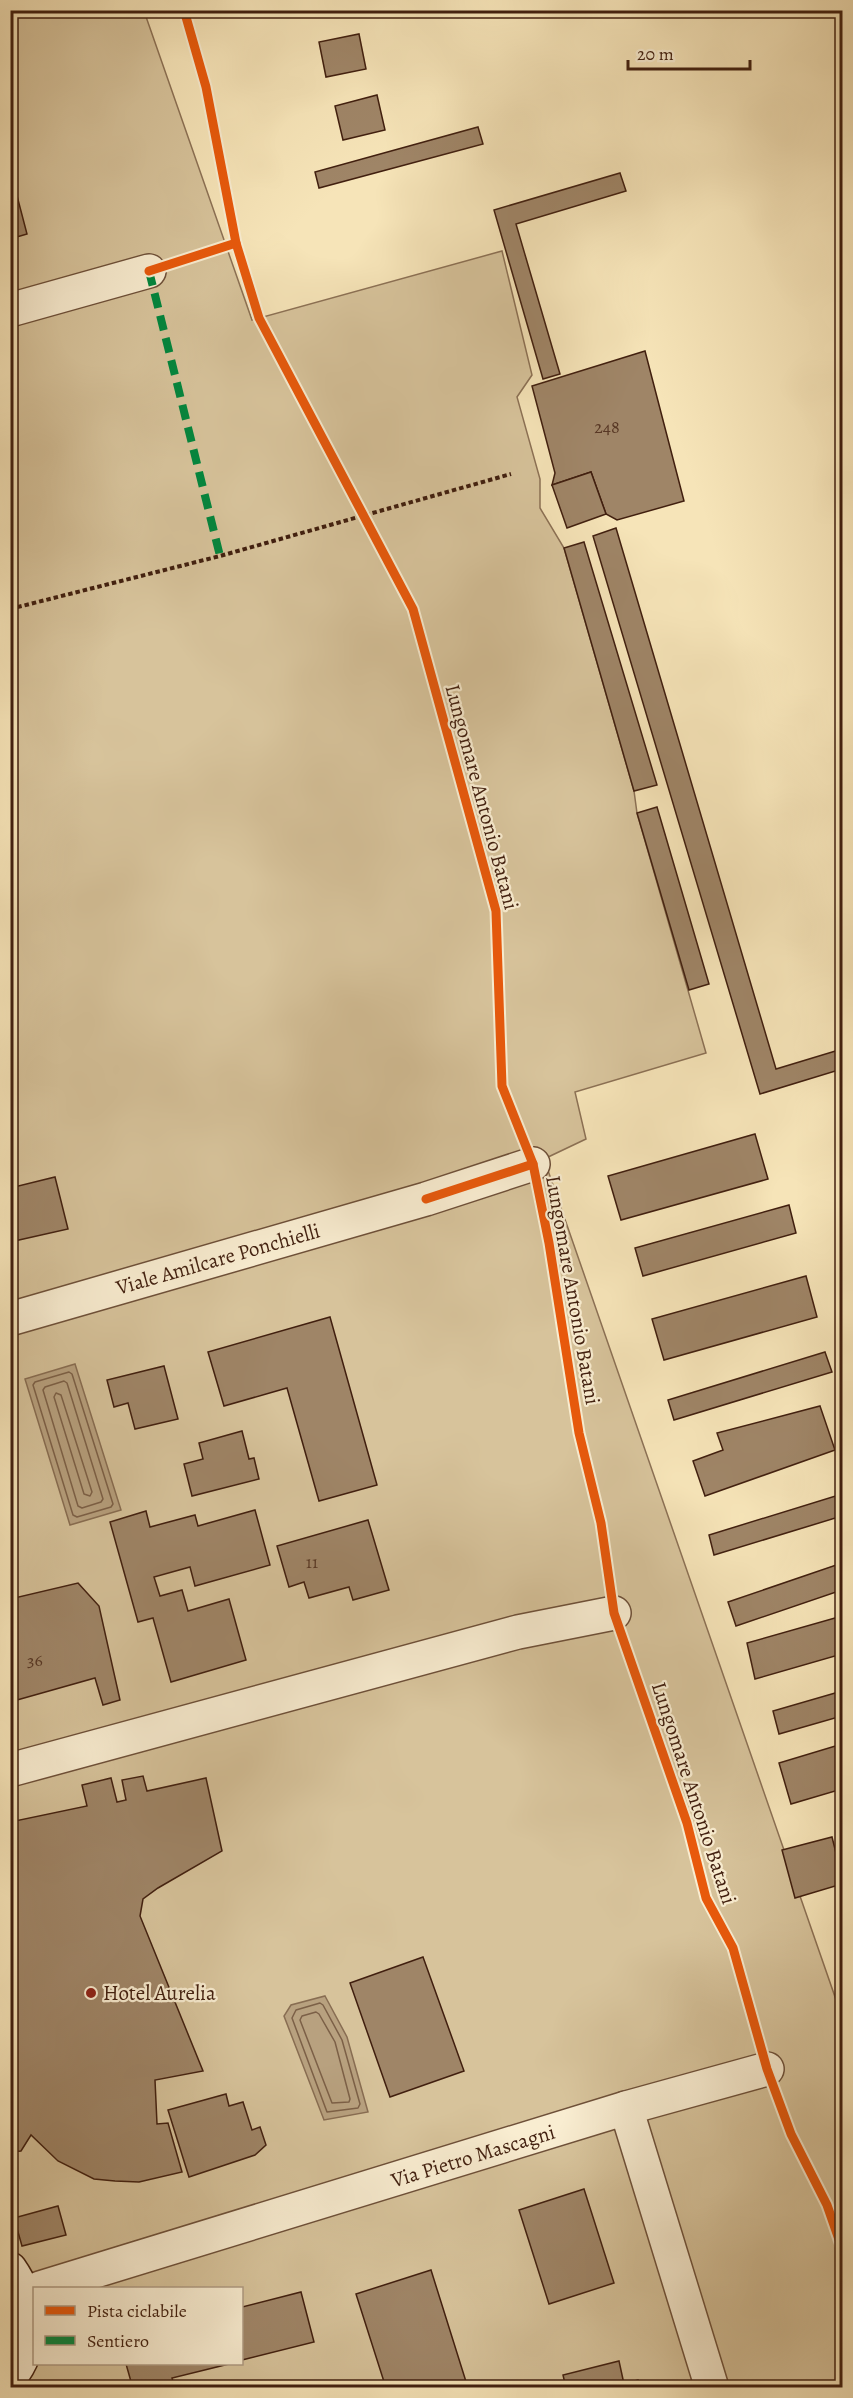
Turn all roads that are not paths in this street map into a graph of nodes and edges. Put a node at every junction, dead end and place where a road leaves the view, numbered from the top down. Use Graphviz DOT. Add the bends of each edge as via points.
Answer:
graph roads {
  1 [pos="149,271"];
  2 [pos="10,310"];
  3 [pos="533,1164"];
  4 [pos="10,1319"];
  5 [pos="614,1612"];
  6 [pos="10,1770"];
  7 [pos="767,2069"];
  8 [pos="626,2108"];
  9 [pos="27,2285"];
  10 [pos="10,2376"];
  11 [pos="712,2388"];
  1 -- 2 [label="street"];
  3 -- 4 [label="street, Viale Amilcare Ponchielli" via="426,1199"];
  5 -- 6 [label="street" via="518,1632"];
  7 -- 8 [label="street, Via Pietro Mascagni"];
  8 -- 9 [label="street, Via Pietro Mascagni"];
  8 -- 11 [label="street"];
  9 -- 10 [label="street" via="26,2345"];
}
